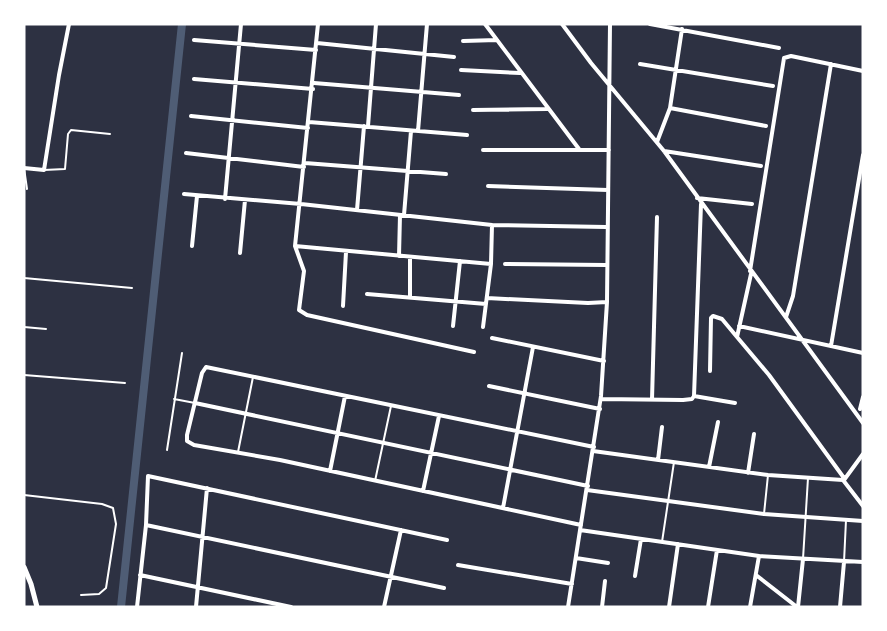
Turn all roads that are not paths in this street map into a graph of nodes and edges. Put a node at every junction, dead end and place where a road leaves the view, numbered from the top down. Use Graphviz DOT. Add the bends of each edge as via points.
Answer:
graph roads {
  1 [pos="69,24"];
  2 [pos="241,24"];
  3 [pos="318,24"];
  4 [pos="376,24"];
  5 [pos="427,24"];
  6 [pos="485,24"];
  7 [pos="562,24"];
  8 [pos="610,24"];
  9 [pos="650,24"];
  10 [pos="682,29"];
  11 [pos="194,40"];
  12 [pos="497,40"];
  13 [pos="463,41"];
  14 [pos="317,43"];
  15 [pos="240,44"];
  16 [pos="374,48"];
  17 [pos="778,48"];
  18 [pos="316,50"];
  19 [pos="424,53"];
  20 [pos="454,57"];
  21 [pos="640,64"];
  22 [pos="831,64"];
  23 [pos="676,69"];
  24 [pos="461,70"];
  25 [pos="863,71"];
  26 [pos="520,73"];
  27 [pos="194,80"];
  28 [pos="235,83"];
  29 [pos="314,83"];
  30 [pos="609,85"];
  31 [pos="773,86"];
  32 [pos="371,88"];
  33 [pos="313,90"];
  34 [pos="422,92"];
  35 [pos="459,95"];
  36 [pos="670,108"];
  37 [pos="548,109"];
  38 [pos="473,110"];
  39 [pos="191,116"];
  40 [pos="232,120"];
  41 [pos="309,122"];
  42 [pos="366,126"];
  43 [pos="766,126"];
  44 [pos="308,128"];
  45 [pos="411,131"];
  46 [pos="418,131"];
  47 [pos="110,134"];
  48 [pos="467,135"];
  49 [pos="657,142"];
  50 [pos="579,149"];
  51 [pos="483,150"];
  52 [pos="609,150"];
  53 [pos="664,151"];
  54 [pos="186,153"];
  55 [pos="863,155"];
  56 [pos="228,158"];
  57 [pos="305,165"];
  58 [pos="761,166"];
  59 [pos="360,167"];
  60 [pos="24,168"];
  61 [pos="44,170"];
  62 [pos="407,171"];
  63 [pos="446,174"];
  64 [pos="488,186"];
  65 [pos="27,189"];
  66 [pos="609,190"];
  67 [pos="183,194"];
  68 [pos="197,195"];
  69 [pos="697,198"];
  70 [pos="225,199"];
  71 [pos="244,200"];
  72 [pos="700,203"];
  73 [pos="301,204"];
  74 [pos="752,204"];
  75 [pos="357,210"];
  76 [pos="402,215"];
  77 [pos="657,218"];
  78 [pos="492,225"];
  79 [pos="606,227"];
  80 [pos="192,246"];
  81 [pos="295,246"];
  82 [pos="346,252"];
  83 [pos="240,253"];
  84 [pos="399,256"];
  85 [pos="410,257"];
  86 [pos="460,261"];
  87 [pos="491,264"];
  88 [pos="506,264"];
  89 [pos="606,265"];
  90 [pos="751,272"];
  91 [pos="24,278"];
  92 [pos="132,288"];
  93 [pos="367,294"];
  94 [pos="410,297"];
  95 [pos="487,298"];
  96 [pos="456,301"];
  97 [pos="607,302"];
  98 [pos="486,304"];
  99 [pos="343,306"];
  100 [pos="785,318"];
  101 [pos="453,326"];
  102 [pos="739,326"];
  103 [pos="24,327"];
  104 [pos="483,327"];
  105 [pos="46,329"];
  106 [pos="737,337"];
  107 [pos="492,338"];
  108 [pos="803,340"];
  109 [pos="831,346"];
  110 [pos="533,347"];
  111 [pos="182,352"];
  112 [pos="474,352"];
  113 [pos="863,353"];
  114 [pos="604,361"];
  115 [pos="710,371"];
  116 [pos="24,375"];
  117 [pos="253,377"];
  118 [pos="124,383"];
  119 [pos="489,386"];
  120 [pos="524,393"];
  121 [pos="345,396"];
  122 [pos="694,396"];
  123 [pos="863,397"];
  124 [pos="174,399"];
  125 [pos="601,399"];
  126 [pos="652,400"];
  127 [pos="195,403"];
  128 [pos="735,403"];
  129 [pos="391,406"];
  130 [pos="851,407"];
  131 [pos="600,409"];
  132 [pos="862,409"];
  133 [pos="246,414"];
  134 [pos="439,416"];
  135 [pos="718,422"];
  136 [pos="863,423"];
  137 [pos="662,427"];
  138 [pos="517,431"];
  139 [pos="338,433"];
  140 [pos="754,434"];
  141 [pos="384,442"];
  142 [pos="594,449"];
  143 [pos="166,450"];
  144 [pos="238,452"];
  145 [pos="432,452"];
  146 [pos="863,454"];
  147 [pos="658,460"];
  148 [pos="674,462"];
  149 [pos="710,467"];
  150 [pos="510,469"];
  151 [pos="330,471"];
  152 [pos="748,473"];
  153 [pos="768,475"];
  154 [pos="808,478"];
  155 [pos="844,479"];
  156 [pos="375,481"];
  157 [pos="207,488"];
  158 [pos="587,488"];
  159 [pos="423,491"];
  160 [pos="24,495"];
  161 [pos="668,501"];
  162 [pos="863,506"];
  163 [pos="502,508"];
  164 [pos="764,514"];
  165 [pos="806,517"];
  166 [pos="846,520"];
  167 [pos="863,521"];
  168 [pos="146,525"];
  169 [pos="581,527"];
  170 [pos="401,530"];
  171 [pos="202,536"];
  172 [pos="641,539"];
  173 [pos="447,540"];
  174 [pos="662,542"];
  175 [pos="678,544"];
  176 [pos="717,550"];
  177 [pos="759,556"];
  178 [pos="576,558"];
  179 [pos="803,559"];
  180 [pos="844,562"];
  181 [pos="863,562"];
  182 [pos="608,563"];
  183 [pos="458,565"];
  184 [pos="24,567"];
  185 [pos="140,575"];
  186 [pos="756,575"];
  187 [pos="635,576"];
  188 [pos="391,577"];
  189 [pos="605,580"];
  190 [pos="572,584"];
  191 [pos="198,587"];
  192 [pos="444,588"];
  193 [pos="81,595"];
  194 [pos="37,607"];
  195 [pos="137,607"];
  196 [pos="196,607"];
  197 [pos="291,607"];
  198 [pos="384,607"];
  199 [pos="568,607"];
  200 [pos="602,607"];
  201 [pos="669,607"];
  202 [pos="708,607"];
  203 [pos="750,607"];
  204 [pos="798,607"];
  205 [pos="840,607"];
  1 -- 61 [label="street"];
  2 -- 15 [label="street"];
  3 -- 14 [label="street"];
  4 -- 16 [label="street"];
  5 -- 19 [label="street"];
  6 -- 12 [label="street"];
  7 -- 30 [label="street"];
  8 -- 30 [label="street"];
  9 -- 10 [label="street"];
  10 -- 17 [label="street"];
  10 -- 23 [label="street"];
  11 -- 15 [label="street"];
  12 -- 13 [label="street"];
  12 -- 26 [label="street"];
  14 -- 16 [label="street"];
  14 -- 18 [label="street"];
  15 -- 18 [label="street"];
  15 -- 28 [label="street"];
  16 -- 19 [label="street"];
  16 -- 32 [label="street"];
  18 -- 29 [label="street"];
  19 -- 20 [label="street"];
  19 -- 34 [label="street"];
  21 -- 23 [label="street"];
  22 -- 25 [label="street"];
  22 -- 90 [label="street" via="784,58"];
  22 -- 100 [label="street" via="793,296"];
  23 -- 31 [label="street"];
  23 -- 36 [label="street"];
  24 -- 26 [label="street"];
  26 -- 37 [label="street"];
  27 -- 28 [label="street"];
  28 -- 33 [label="street"];
  28 -- 40 [label="street"];
  29 -- 32 [label="street"];
  29 -- 33 [label="street"];
  30 -- 49 [label="street"];
  30 -- 52 [label="street"];
  32 -- 34 [label="street"];
  32 -- 42 [label="street"];
  33 -- 41 [label="street"];
  34 -- 35 [label="street"];
  34 -- 46 [label="street"];
  36 -- 43 [label="street"];
  36 -- 49 [label="street"];
  37 -- 38 [label="street"];
  37 -- 50 [label="street"];
  39 -- 40 [label="street"];
  40 -- 44 [label="street"];
  40 -- 56 [label="street"];
  41 -- 42 [label="street"];
  41 -- 44 [label="street"];
  42 -- 45 [label="street"];
  42 -- 59 [label="street"];
  44 -- 57 [label="street"];
  45 -- 46 [label="street"];
  45 -- 62 [label="street"];
  46 -- 48 [label="street"];
  47 -- 61 [label="lane" via="71,130 65,169"];
  49 -- 53 [label="street"];
  50 -- 51 [label="street"];
  50 -- 52 [label="street"];
  52 -- 66 [label="street"];
  53 -- 58 [label="street"];
  53 -- 69 [label="street"];
  54 -- 56 [label="street"];
  55 -- 109 [label="street"];
  56 -- 57 [label="street"];
  56 -- 70 [label="street"];
  57 -- 59 [label="street"];
  57 -- 73 [label="street"];
  59 -- 62 [label="street"];
  59 -- 75 [label="street"];
  60 -- 61 [label="street"];
  60 -- 65 [label="lane"];
  62 -- 63 [label="street"];
  62 -- 76 [label="street"];
  64 -- 66 [label="street"];
  66 -- 79 [label="street"];
  67 -- 68 [label="street"];
  68 -- 70 [label="street"];
  68 -- 80 [label="street"];
  69 -- 72 [label="street"];
  69 -- 74 [label="street"];
  70 -- 71 [label="street"];
  71 -- 73 [label="street"];
  71 -- 83 [label="street"];
  72 -- 90 [label="street"];
  72 -- 122 [label="street"];
  73 -- 75 [label="street"];
  73 -- 81 [label="street"];
  75 -- 76 [label="street"];
  76 -- 78 [label="street"];
  76 -- 84 [label="street"];
  77 -- 126 [label="street"];
  78 -- 79 [label="street"];
  78 -- 87 [label="street"];
  79 -- 89 [label="street"];
  81 -- 82 [label="street"];
  81 -- 112 [label="street" via="304,271 298,306 302,313"];
  82 -- 84 [label="street"];
  82 -- 99 [label="street"];
  84 -- 85 [label="street"];
  85 -- 86 [label="street"];
  85 -- 94 [label="street"];
  86 -- 87 [label="street"];
  86 -- 96 [label="street"];
  87 -- 95 [label="street"];
  88 -- 89 [label="street"];
  89 -- 97 [label="street"];
  90 -- 100 [label="street"];
  90 -- 102 [label="street"];
  91 -- 92 [label="lane"];
  93 -- 94 [label="street"];
  94 -- 96 [label="street"];
  95 -- 97 [label="street"];
  95 -- 98 [label="street"];
  96 -- 98 [label="street"];
  96 -- 101 [label="street"];
  97 -- 114 [label="street"];
  98 -- 104 [label="street"];
  100 -- 108 [label="street"];
  102 -- 106 [label="street"];
  102 -- 108 [label="street"];
  103 -- 105 [label="lane"];
  106 -- 115 [label="street" via="722,319 711,318"];
  106 -- 155 [label="street"];
  107 -- 110 [label="street"];
  108 -- 109 [label="street"];
  108 -- 130 [label="street"];
  109 -- 113 [label="street"];
  110 -- 114 [label="street"];
  110 -- 120 [label="street"];
  111 -- 124 [label="lane"];
  114 -- 125 [label="street"];
  116 -- 118 [label="lane"];
  117 -- 121 [label="street"];
  117 -- 127 [label="street" via="206,367"];
  117 -- 133 [label="lane"];
  119 -- 120 [label="street"];
  120 -- 131 [label="street"];
  120 -- 138 [label="street"];
  121 -- 129 [label="street"];
  121 -- 139 [label="street"];
  122 -- 126 [label="street" via="688,400"];
  122 -- 128 [label="street"];
  123 -- 132 [label="street"];
  124 -- 127 [label="lane"];
  124 -- 143 [label="lane"];
  125 -- 126 [label="street"];
  125 -- 131 [label="street"];
  127 -- 133 [label="street"];
  127 -- 144 [label="street" via="187,441"];
  129 -- 134 [label="street"];
  129 -- 141 [label="lane"];
  130 -- 132 [label="street"];
  130 -- 136 [label="street"];
  131 -- 142 [label="street"];
  133 -- 139 [label="street"];
  133 -- 144 [label="lane"];
  134 -- 138 [label="street"];
  134 -- 145 [label="street"];
  135 -- 149 [label="street"];
  137 -- 147 [label="street"];
  138 -- 142 [label="street"];
  138 -- 150 [label="street"];
  139 -- 141 [label="street"];
  139 -- 151 [label="street"];
  140 -- 152 [label="street"];
  141 -- 145 [label="street"];
  141 -- 156 [label="lane"];
  142 -- 147 [label="street"];
  142 -- 158 [label="street"];
  144 -- 151 [label="street"];
  145 -- 150 [label="street"];
  145 -- 159 [label="street"];
  146 -- 155 [label="street"];
  147 -- 148 [label="street"];
  148 -- 149 [label="street"];
  148 -- 161 [label="lane"];
  149 -- 152 [label="street"];
  150 -- 158 [label="street"];
  150 -- 163 [label="street"];
  151 -- 156 [label="street"];
  152 -- 153 [label="street"];
  153 -- 154 [label="street"];
  153 -- 164 [label="lane"];
  154 -- 155 [label="street"];
  154 -- 165 [label="lane"];
  155 -- 162 [label="street"];
  156 -- 159 [label="street"];
  157 -- 168 [label="street" via="148,476"];
  157 -- 170 [label="street"];
  157 -- 171 [label="street"];
  158 -- 161 [label="street"];
  158 -- 169 [label="street"];
  159 -- 163 [label="street"];
  160 -- 193 [label="lane" via="113,508 116,524 106,588 99,594"];
  161 -- 164 [label="street"];
  161 -- 174 [label="lane"];
  163 -- 169 [label="street"];
  164 -- 165 [label="street"];
  165 -- 166 [label="street"];
  165 -- 179 [label="lane"];
  166 -- 167 [label="street"];
  166 -- 180 [label="lane"];
  168 -- 171 [label="street"];
  168 -- 185 [label="street"];
  169 -- 172 [label="street"];
  169 -- 178 [label="street"];
  170 -- 173 [label="street"];
  170 -- 188 [label="street"];
  171 -- 188 [label="street"];
  171 -- 191 [label="street"];
  172 -- 174 [label="street"];
  172 -- 187 [label="street"];
  174 -- 175 [label="street"];
  175 -- 176 [label="street"];
  175 -- 201 [label="street"];
  176 -- 177 [label="street"];
  176 -- 202 [label="street"];
  177 -- 179 [label="street"];
  177 -- 186 [label="street"];
  178 -- 182 [label="street"];
  178 -- 190 [label="street"];
  179 -- 180 [label="street"];
  179 -- 204 [label="street"];
  180 -- 181 [label="street"];
  180 -- 205 [label="street"];
  183 -- 190 [label="street"];
  184 -- 194 [label="street"];
  185 -- 191 [label="street"];
  185 -- 195 [label="street"];
  186 -- 203 [label="street"];
  186 -- 204 [label="street"];
  188 -- 192 [label="street"];
  188 -- 198 [label="street"];
  189 -- 200 [label="street"];
  190 -- 199 [label="street"];
  191 -- 196 [label="street"];
  191 -- 197 [label="street"];
}
